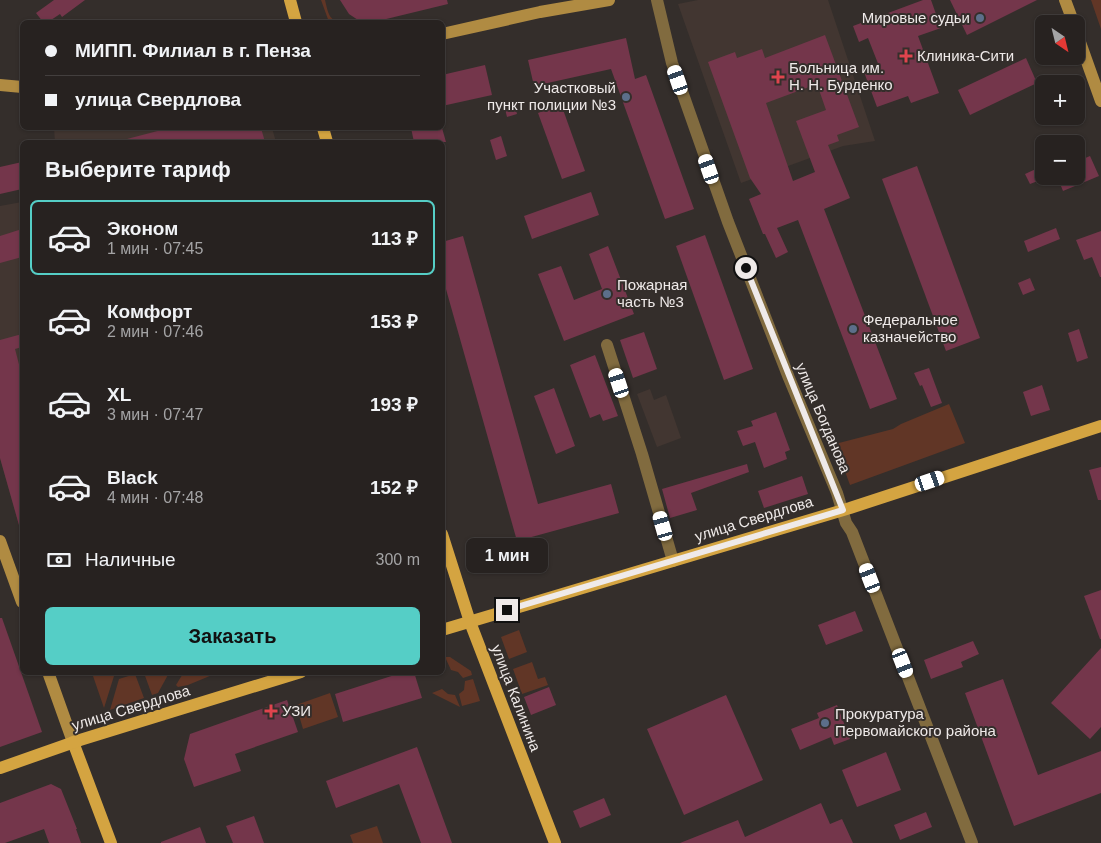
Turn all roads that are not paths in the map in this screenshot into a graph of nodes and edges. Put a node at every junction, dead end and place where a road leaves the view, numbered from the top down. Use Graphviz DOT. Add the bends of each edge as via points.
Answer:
graph roads {
  1 [pos="290,0"];
  2 [pos="609,0"];
  3 [pos="658,0"];
  4 [pos="1065,0"];
  5 [pos="1071,15"];
  6 [pos="295,20"];
  7 [pos="445,33"];
  8 [pos="1085,57"];
  9 [pos="0,85"];
  10 [pos="20,86"];
  11 [pos="1101,102"];
  12 [pos="607,345"];
  13 [pos="1101,426"];
  14 [pos="843,510"];
  15 [pos="0,541"];
  16 [pos="445,543"];
  17 [pos="673,560"];
  18 [pos="20,596"];
  19 [pos="470,622"];
  20 [pos="445,629"];
  21 [pos="49,675"];
  22 [pos="292,675"];
  23 [pos="73,742"];
  24 [pos="0,768"];
  25 [pos="111,843"];
  26 [pos="555,843"];
  27 [pos="972,843"];
  1 -- 6 [label="main road"];
  2 -- 7 [label="main road"];
  3 -- 14 [label="street, улица Богданова" via="672,62 728,222"];
  4 -- 5 [label="main road"];
  8 -- 11 [label="main road"];
  9 -- 10 [label="main road"];
  12 -- 17 [label="street"];
  13 -- 14 [label="main road, улица Свердлова"];
  14 -- 17 [label="main road, улица Свердлова"];
  14 -- 27 [label="street, улица Богданова"];
  15 -- 18 [label="main road"];
  16 -- 19 [label="main road, улица Калинина"];
  17 -- 19 [label="main road, улица Свердлова"];
  19 -- 20 [label="main road, улица Свердлова"];
  19 -- 26 [label="main road, улица Калинина"];
  21 -- 23 [label="main road"];
  22 -- 23 [label="main road, улица Свердлова"];
  23 -- 24 [label="main road, улица Свердлова"];
  23 -- 25 [label="main road"];
}
